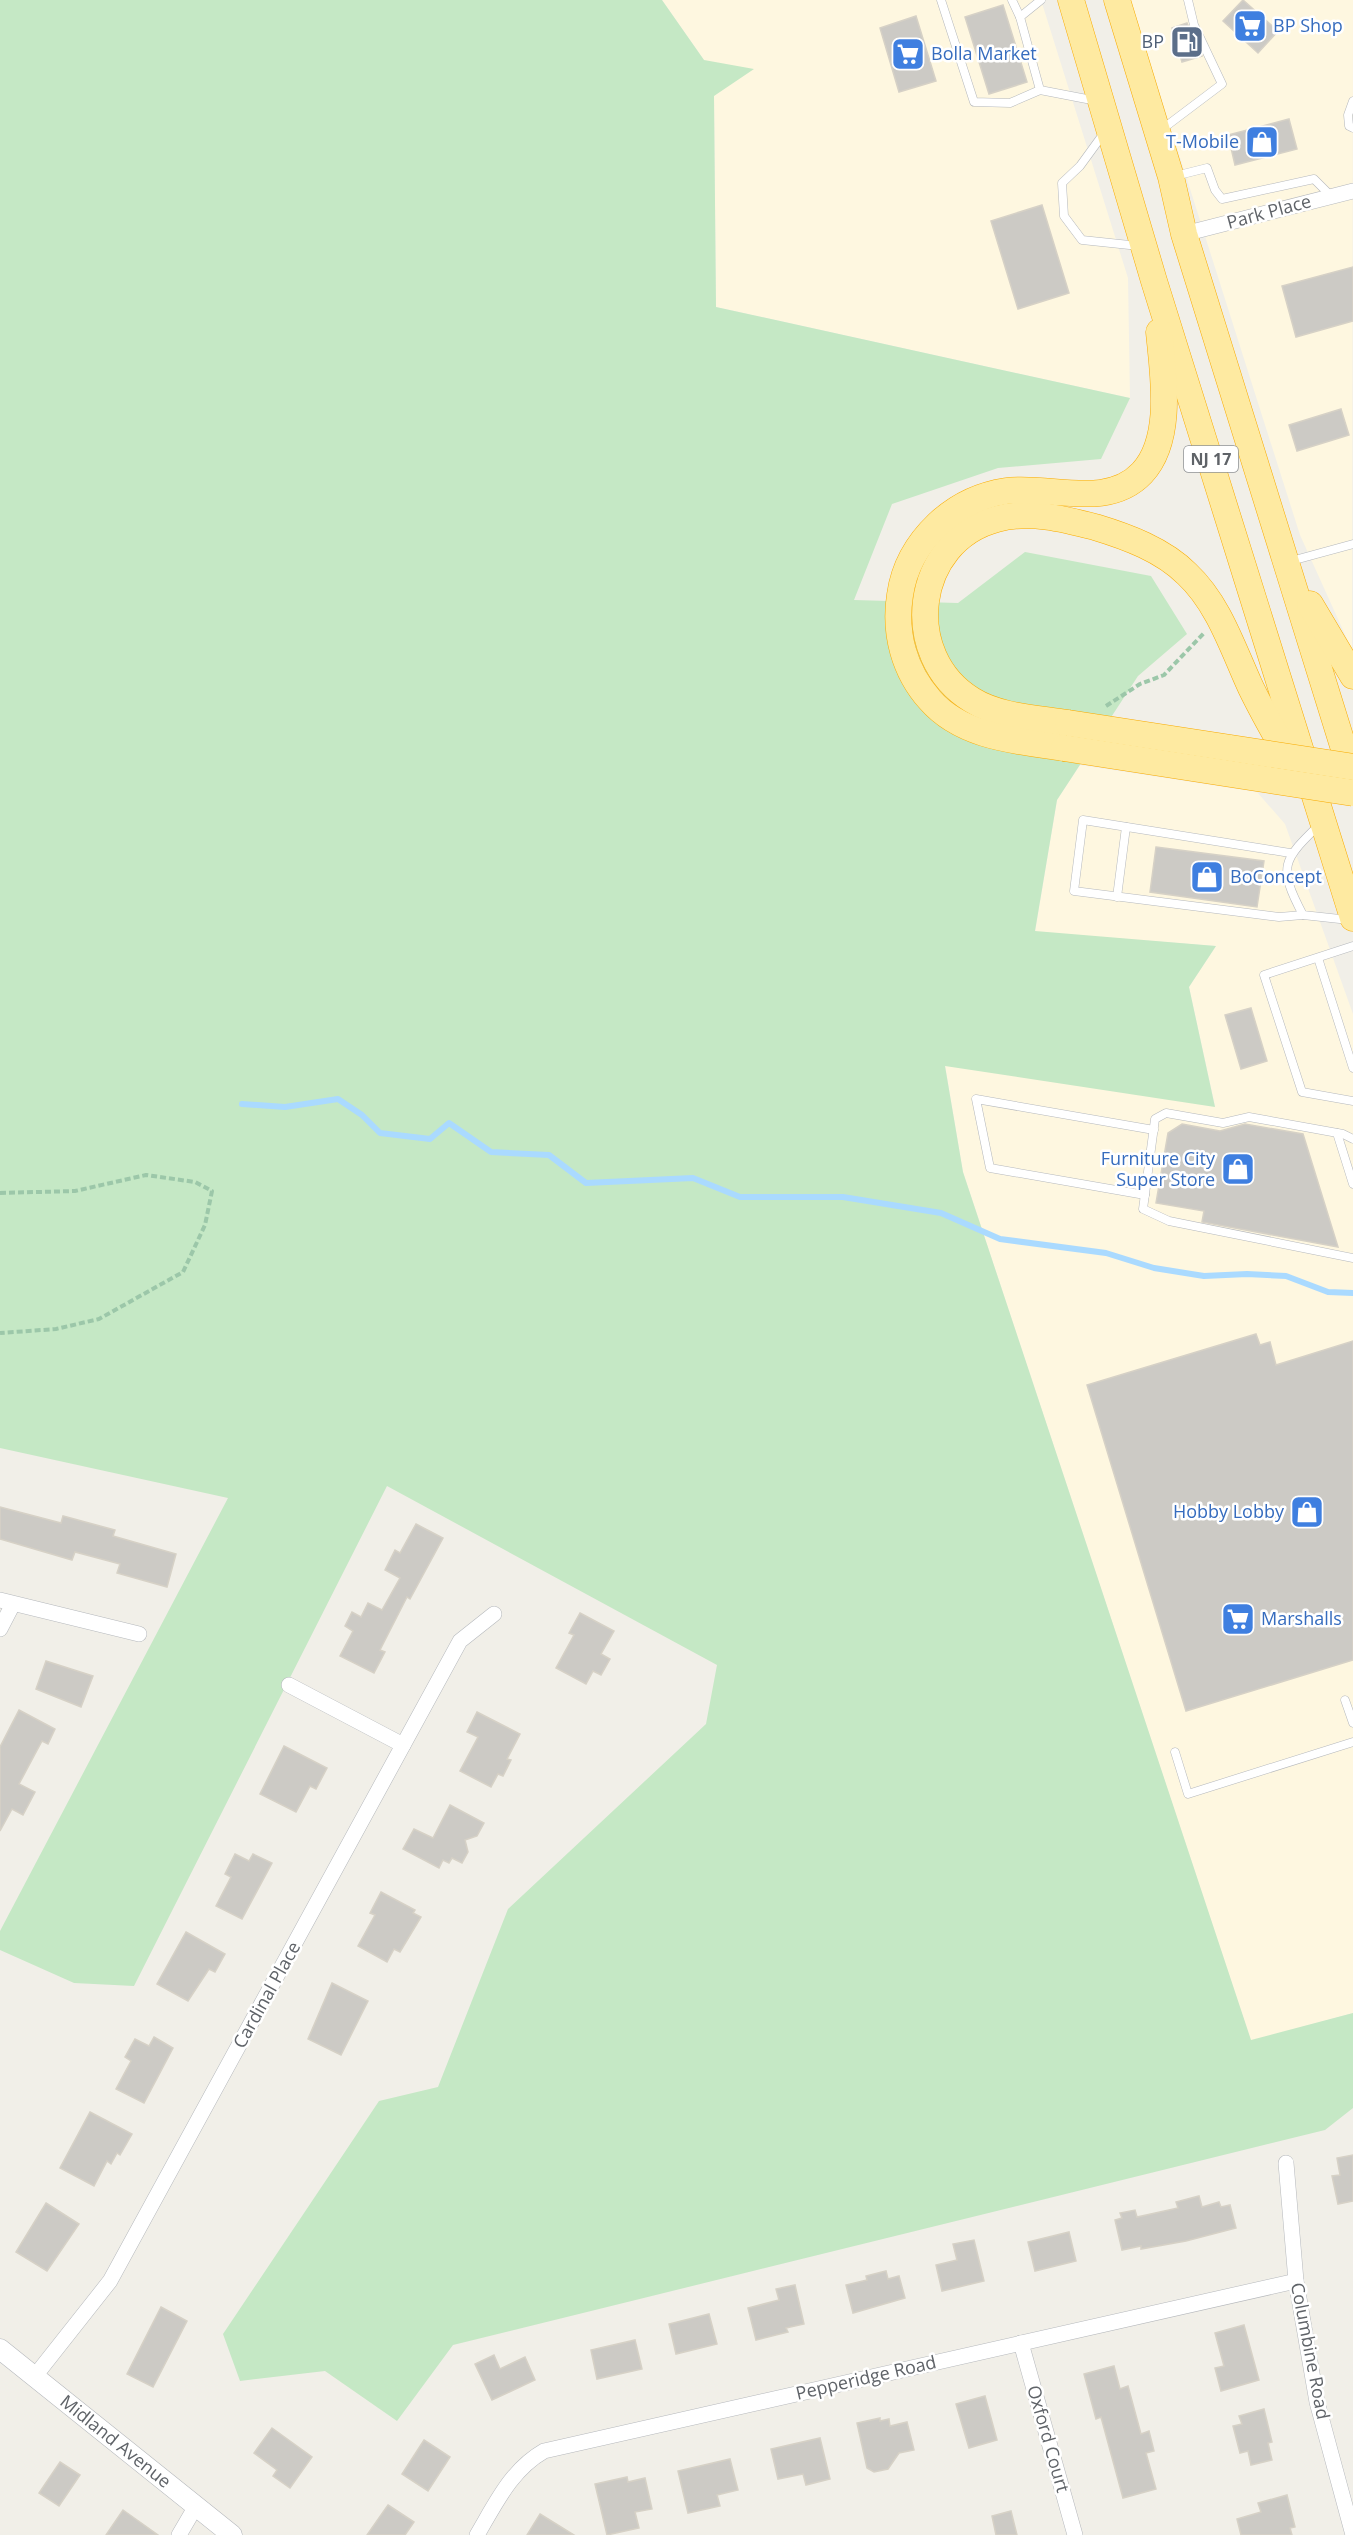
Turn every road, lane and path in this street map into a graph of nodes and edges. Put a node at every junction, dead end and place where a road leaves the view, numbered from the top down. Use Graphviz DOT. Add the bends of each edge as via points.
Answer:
graph roads {
  1 [pos="941,0"];
  2 [pos="1012,0"];
  3 [pos="1041,0"];
  4 [pos="1071,0"];
  5 [pos="1117,0"];
  6 [pos="1188,0"];
  7 [pos="1020,17"];
  8 [pos="1040,90"];
  9 [pos="1353,101"];
  10 [pos="1101,102"];
  11 [pos="1108,127"];
  12 [pos="1353,128"];
  13 [pos="1157,132"];
  14 [pos="1171,177"];
  15 [pos="1353,191"];
  16 [pos="1331,196"];
  17 [pos="1184,234"];
  18 [pos="1144,247"];
  19 [pos="1154,281"];
  20 [pos="1353,544"];
  21 [pos="1286,562"];
  22 [pos="1211,626"];
  23 [pos="1353,676"];
  24 [pos="1106,706"];
  25 [pos="1353,767"];
  26 [pos="1353,778"];
  27 [pos="1353,794"];
  28 [pos="1322,818"];
  29 [pos="1126,827"];
  30 [pos="1290,853"];
  31 [pos="1118,897"];
  32 [pos="1303,915"];
  33 [pos="1353,920"];
  34 [pos="1353,946"];
  35 [pos="1318,958"];
  36 [pos="1353,1068"];
  37 [pos="1353,1101"];
  38 [pos="1154,1130"];
  39 [pos="1337,1133"];
  40 [pos="1353,1139"];
  41 [pos="1353,1184"];
  42 [pos="0,1193"];
  43 [pos="1145,1195"];
  44 [pos="1353,1258"];
  45 [pos="0,1333"];
  46 [pos="7,1602"];
  47 [pos="494,1614"];
  48 [pos="0,1629"];
  49 [pos="139,1634"];
  50 [pos="289,1685"];
  51 [pos="1345,1700"];
  52 [pos="1353,1723"];
  53 [pos="1353,1742"];
  54 [pos="403,1745"];
  55 [pos="1175,1752"];
  56 [pos="1286,2163"];
  57 [pos="1296,2282"];
  58 [pos="1021,2343"];
  59 [pos="0,2349"];
  60 [pos="35,2376"];
  61 [pos="196,2506"];
  62 [pos="178,2535"];
  63 [pos="232,2535"];
  64 [pos="477,2535"];
  65 [pos="1075,2535"];
  66 [pos="1353,2535"];
  1 -- 8 [label="lane" via="974,102 1010,103"];
  2 -- 7 [label="lane"];
  3 -- 7 [label="lane"];
  4 -- 10 [label="highway, NJ 17"];
  5 -- 13 [label="highway, NJ 17"];
  6 -- 13 [label="lane" via="1194,25 1222,84"];
  7 -- 8 [label="lane"];
  8 -- 10 [label="lane"];
  9 -- 12 [label="lane" via="1348,115 1348,126"];
  10 -- 11 [label="highway, NJ 17"];
  11 -- 18 [label="highway, NJ 17"];
  11 -- 18 [label="lane" via="1080,166 1062,183 1064,216 1082,240"];
  13 -- 14 [label="highway, NJ 17"];
  14 -- 16 [label="lane" via="1207,168 1222,199 1314,179"];
  14 -- 17 [label="highway, NJ 17"];
  15 -- 16 [label="street, Park Place"];
  16 -- 17 [label="street, Park Place"];
  17 -- 21 [label="highway, NJ 17"];
  18 -- 19 [label="highway, NJ 17"];
  19 -- 27 [label="highway, bridge" via="1164,403 1159,438 1144,471 1132,482 1102,493 1008,491 975,499 951,513 930,531 910,561 901,588 898,622 903,654 920,688 932,702 972,729 999,737"];
  19 -- 28 [label="highway, NJ 17"];
  20 -- 21 [label="lane"];
  21 -- 23 [label="highway"];
  21 -- 26 [label="highway, NJ 17"];
  22 -- 24 [label="path" via="1164,675 1140,684"];
  25 -- 28 [label="highway, bridge" via="1068,723 1003,712 973,702 948,681 927,642 926,598 936,569 954,544 980,525 1025,515 1098,528 1152,549 1186,572 1216,613 1276,735"];
  28 -- 30 [label="lane"];
  28 -- 33 [label="highway, NJ 17"];
  29 -- 30 [label="lane"];
  29 -- 31 [label="lane"];
  29 -- 31 [label="lane" via="1083,820 1074,891"];
  30 -- 32 [label="lane" via="1287,871"];
  31 -- 32 [label="lane" via="1279,917"];
  32 -- 33 [label="lane"];
  34 -- 35 [label="lane"];
  35 -- 36 [label="lane"];
  35 -- 37 [label="lane" via="1264,975 1302,1092"];
  38 -- 39 [label="lane" via="1155,1119 1166,1113 1223,1123 1249,1117"];
  38 -- 43 [label="lane"];
  38 -- 43 [label="lane" via="976,1100 990,1168"];
  39 -- 40 [label="lane"];
  39 -- 41 [label="lane"];
  42 -- 45 [label="path" via="75,1191 146,1175 195,1182 212,1191 205,1225 183,1272 99,1319 56,1329"];
  43 -- 44 [label="lane" via="1143,1209 1168,1221"];
  46 -- 48 [label="street"];
  46 -- 49 [label="street"];
  47 -- 54 [label="street, Cardinal Place" via="460,1641"];
  50 -- 54 [label="street"];
  51 -- 52 [label="lane"];
  53 -- 55 [label="lane" via="1188,1794"];
  54 -- 60 [label="street, Cardinal Place" via="110,2281"];
  56 -- 57 [label="street, Columbine Road"];
  57 -- 58 [label="street, Pepperidge Road"];
  57 -- 66 [label="street, Columbine Road" via="1317,2402"];
  58 -- 64 [label="street, Pepperidge Road" via="544,2451 514,2474"];
  58 -- 65 [label="street, Oxford Court"];
  59 -- 60 [label="street, Midland Avenue"];
  60 -- 61 [label="street, Midland Avenue"];
  61 -- 62 [label="street"];
  61 -- 63 [label="street, Midland Avenue"];
}
